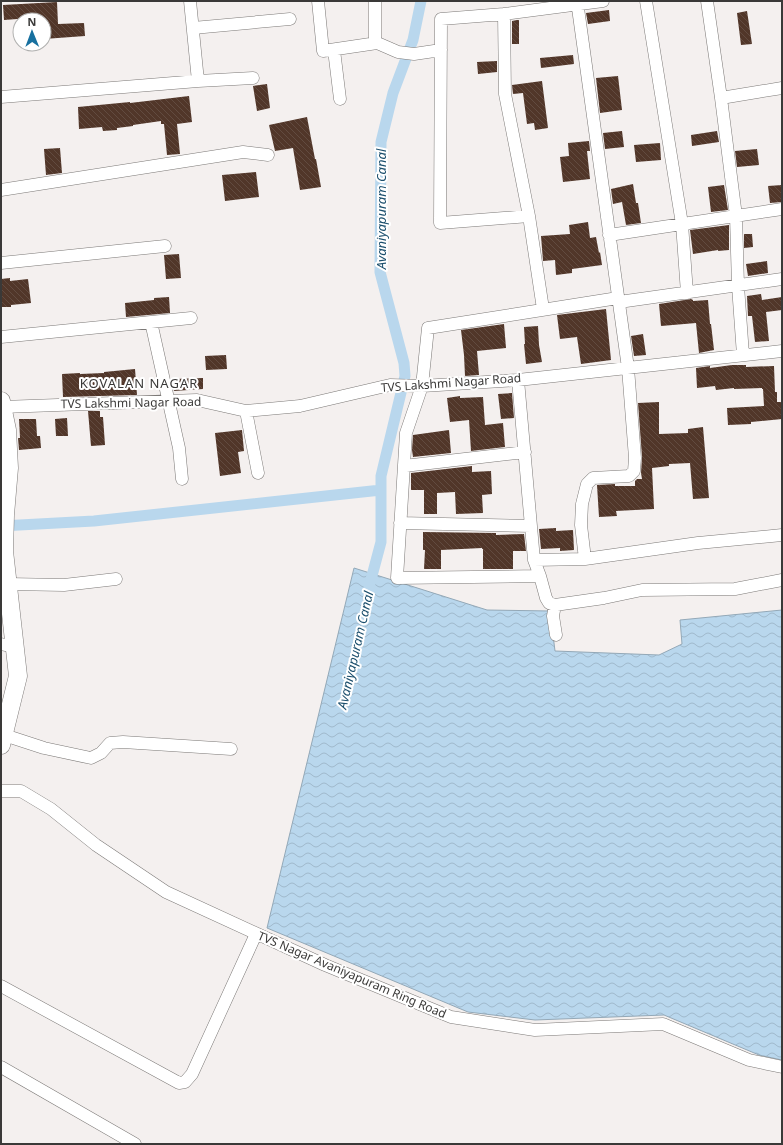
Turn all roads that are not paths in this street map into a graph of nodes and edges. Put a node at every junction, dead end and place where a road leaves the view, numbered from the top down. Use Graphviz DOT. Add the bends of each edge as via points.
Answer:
graph roads {
  1 [pos="190,1"];
  2 [pos="318,1"];
  3 [pos="375,1"];
  4 [pos="603,1"];
  5 [pos="646,1"];
  6 [pos="707,1"];
  7 [pos="577,3"];
  8 [pos="504,14"];
  9 [pos="290,19"];
  10 [pos="193,28"];
  11 [pos="377,43"];
  12 [pos="334,50"];
  13 [pos="441,50"];
  14 [pos="254,78"];
  15 [pos="198,81"];
  16 [pos="782,88"];
  17 [pos="1,97"];
  18 [pos="721,98"];
  19 [pos="340,99"];
  20 [pos="268,155"];
  21 [pos="1,190"];
  22 [pos="782,209"];
  23 [pos="529,216"];
  24 [pos="736,216"];
  25 [pos="682,224"];
  26 [pos="609,235"];
  27 [pos="165,246"];
  28 [pos="1,263"];
  29 [pos="782,279"];
  30 [pos="738,286"];
  31 [pos="686,293"];
  32 [pos="618,300"];
  33 [pos="543,309"];
  34 [pos="191,318"];
  35 [pos="151,322"];
  36 [pos="1,337"];
  37 [pos="782,351"];
  38 [pos="743,355"];
  39 [pos="628,368"];
  40 [pos="518,380"];
  41 [pos="422,386"];
  42 [pos="168,401"];
  43 [pos="2,404"];
  44 [pos="246,411"];
  45 [pos="524,452"];
  46 [pos="404,466"];
  47 [pos="5,469"];
  48 [pos="258,473"];
  49 [pos="182,479"];
  50 [pos="400,523"];
  51 [pos="531,526"];
  52 [pos="782,535"];
  53 [pos="585,559"];
  54 [pos="534,560"];
  55 [pos="540,576"];
  56 [pos="116,579"];
  57 [pos="782,580"];
  58 [pos="8,584"];
  59 [pos="555,605"];
  60 [pos="556,635"];
  61 [pos="8,646"];
  62 [pos="2,738"];
  63 [pos="231,749"];
  64 [pos="1,791"];
  65 [pos="256,934"];
  66 [pos="1,986"];
  67 [pos="1,1067"];
  68 [pos="782,1067"];
  69 [pos="135,1144"];
  1 -- 10 [label="street"];
  2 -- 12 [label="street" via="323,52"];
  3 -- 11 [label="street"];
  4 -- 7 [label="street"];
  5 -- 25 [label="street"];
  6 -- 18 [label="street"];
  7 -- 8 [label="street"];
  7 -- 26 [label="street"];
  8 -- 13 [label="street" via="441,19"];
  8 -- 23 [label="street" via="505,94"];
  9 -- 10 [label="street"];
  10 -- 15 [label="street"];
  11 -- 12 [label="street"];
  11 -- 13 [label="street" via="398,52 414,54"];
  12 -- 19 [label="street"];
  13 -- 23 [label="street" via="440,223"];
  14 -- 15 [label="street"];
  15 -- 17 [label="street"];
  16 -- 18 [label="street"];
  18 -- 24 [label="street"];
  20 -- 21 [label="street" via="243,152"];
  22 -- 24 [label="street"];
  23 -- 33 [label="street"];
  24 -- 25 [label="street"];
  24 -- 30 [label="street"];
  25 -- 26 [label="street"];
  25 -- 31 [label="street"];
  26 -- 32 [label="street"];
  27 -- 28 [label="street"];
  29 -- 30 [label="street"];
  30 -- 31 [label="street"];
  30 -- 38 [label="street"];
  31 -- 32 [label="street"];
  32 -- 33 [label="street"];
  32 -- 39 [label="street"];
  33 -- 41 [label="street" via="428,328"];
  34 -- 35 [label="street"];
  35 -- 36 [label="street"];
  35 -- 42 [label="street"];
  37 -- 38 [label="street, TVS Lakshmi Nagar Road"];
  38 -- 39 [label="street, TVS Lakshmi Nagar Road"];
  39 -- 40 [label="street, TVS Lakshmi Nagar Road"];
  39 -- 53 [label="street" via="634,471 629,476 593,478 587,484 582,504 581,525"];
  40 -- 41 [label="street, TVS Lakshmi Nagar Road"];
  40 -- 45 [label="street"];
  41 -- 44 [label="street, TVS Lakshmi Nagar Road" via="390,385 300,406"];
  41 -- 46 [label="street" via="406,433"];
  42 -- 43 [label="street, TVS Lakshmi Nagar Road"];
  42 -- 44 [label="street, TVS Lakshmi Nagar Road" via="197,400"];
  42 -- 49 [label="street" via="179,448"];
  43 -- 47 [label="street" via="7,430"];
  44 -- 48 [label="street"];
  45 -- 46 [label="street"];
  45 -- 51 [label="street"];
  46 -- 50 [label="street"];
  47 -- 58 [label="street" via="4,552"];
  50 -- 51 [label="street"];
  50 -- 55 [label="street" via="397,578"];
  51 -- 54 [label="street"];
  52 -- 53 [label="street" via="698,543"];
  53 -- 54 [label="street"];
  54 -- 55 [label="street"];
  55 -- 59 [label="street" via="546,598 549,603"];
  56 -- 58 [label="street" via="64,585"];
  57 -- 59 [label="street" via="735,589 642,590"];
  58 -- 61 [label="street"];
  59 -- 60 [label="street" via="552,616"];
  61 -- 62 [label="street" via="18,676"];
  62 -- 63 [label="street" via="91,758 101,753 110,743 123,742"];
  64 -- 65 [label="street, TVS Nagar Avaniyapuram Ring Road" via="20,791 50,809 96,846 166,892"];
  65 -- 66 [label="street" via="192,1074 185,1082 179,1083"];
  65 -- 68 [label="street, TVS Nagar Avaniyapuram Ring Road" via="451,1017 535,1030 663,1024 749,1060"];
  67 -- 69 [label="street"];
}
